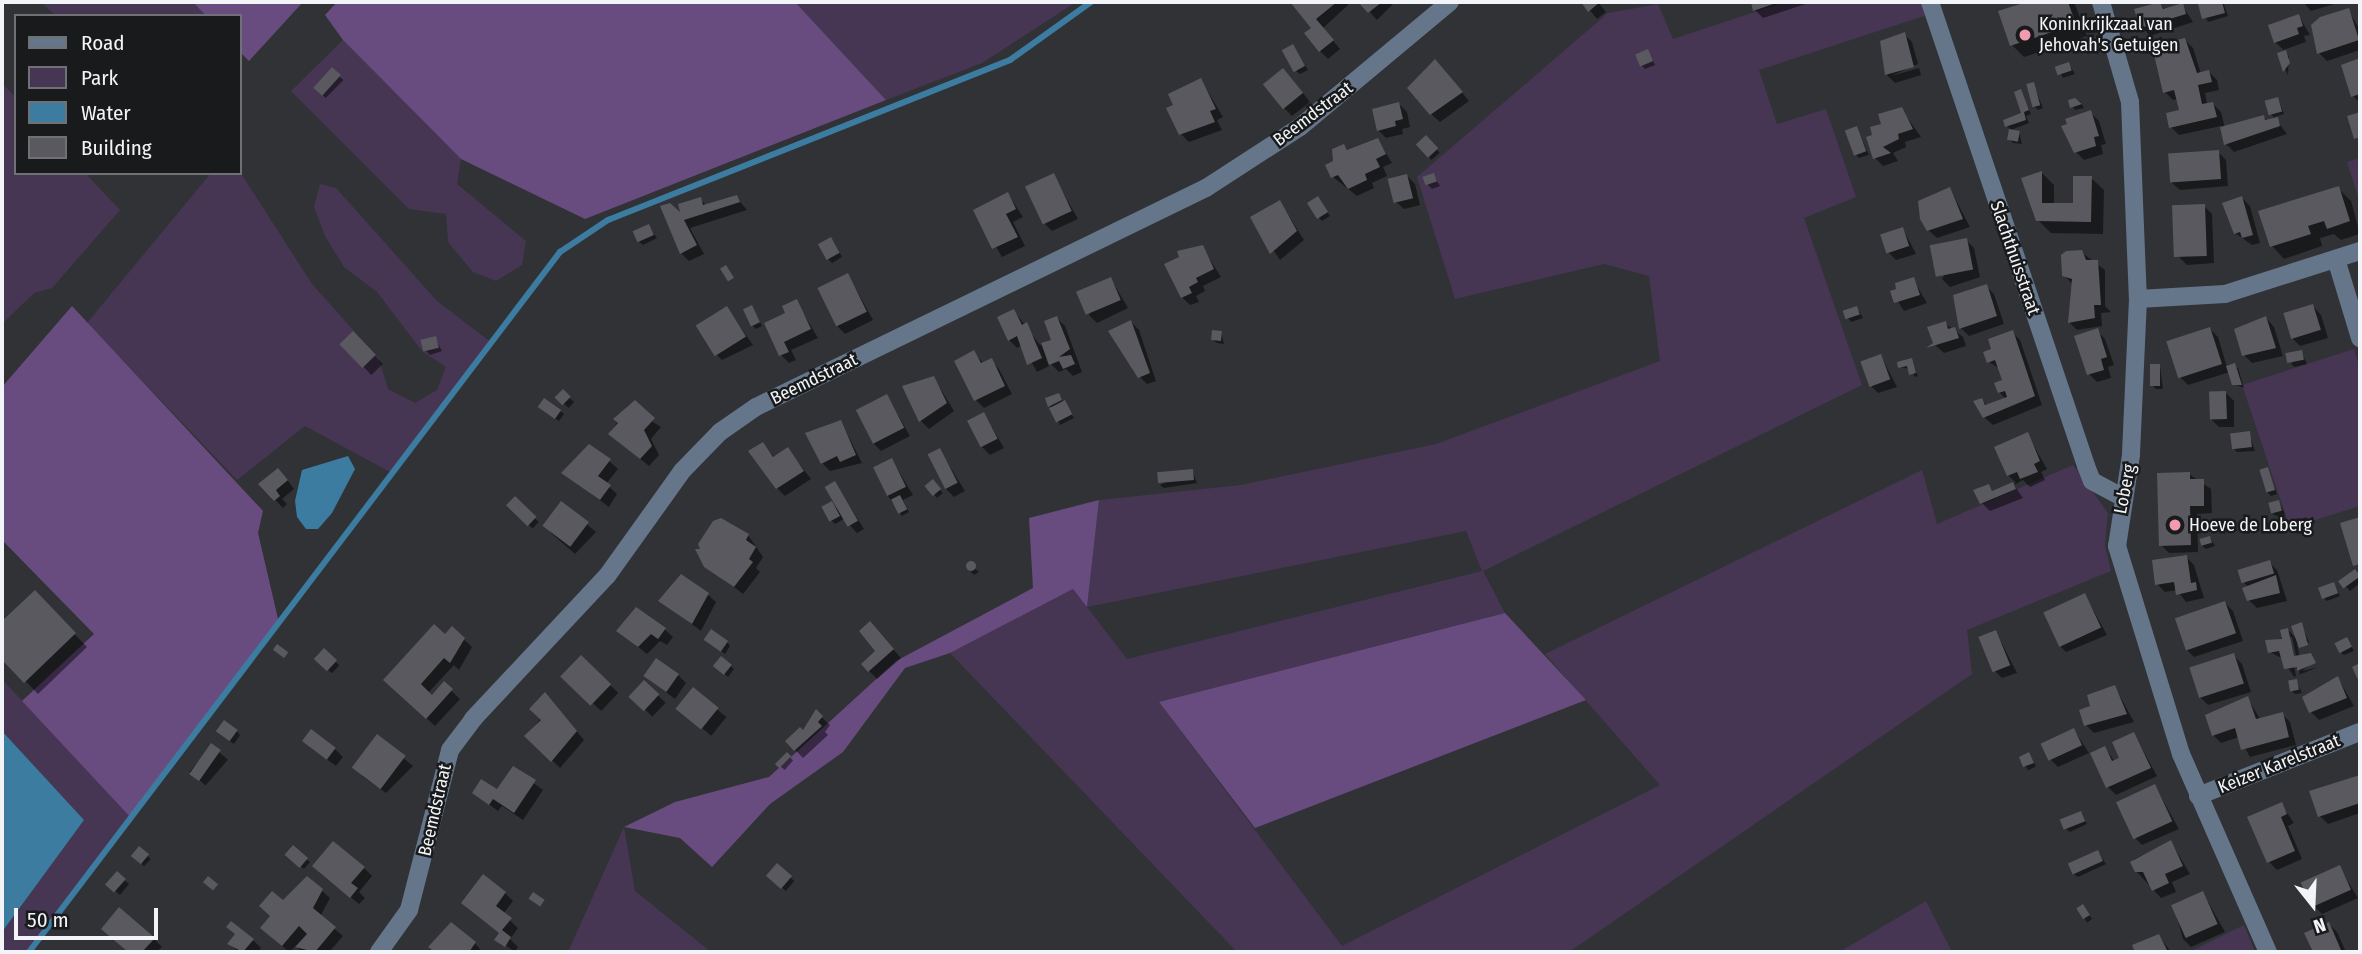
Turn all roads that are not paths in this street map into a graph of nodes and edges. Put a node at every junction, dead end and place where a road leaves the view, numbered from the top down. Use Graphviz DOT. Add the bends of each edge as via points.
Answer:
graph roads {
  1 [pos="1450,2"];
  2 [pos="1930,2"];
  3 [pos="2101,2"];
  4 [pos="2360,251"];
  5 [pos="2336,258"];
  6 [pos="2138,299"];
  7 [pos="2360,338"];
  8 [pos="2122,497"];
  9 [pos="2360,732"];
  10 [pos="2198,796"];
  11 [pos="379,952"];
  12 [pos="2268,952"];
  1 -- 11 [label="street, Beemdstraat" via="1300,127 1206,188 756,407 720,432 683,470 607,576 472,719 450,750 409,910"];
  2 -- 8 [label="street, Slachthuisstraat" via="2086,466 2092,481"];
  3 -- 6 [label="street, Loberg" via="2130,102"];
  4 -- 5 [label="street"];
  5 -- 6 [label="street" via="2225,294"];
  5 -- 7 [label="street"];
  6 -- 8 [label="street, Loberg" via="2131,455"];
  8 -- 10 [label="street, Loberg" via="2118,547 2124,577"];
  9 -- 10 [label="street, Keizer Karelstraat"];
  10 -- 12 [label="street, Loberg"];
}
